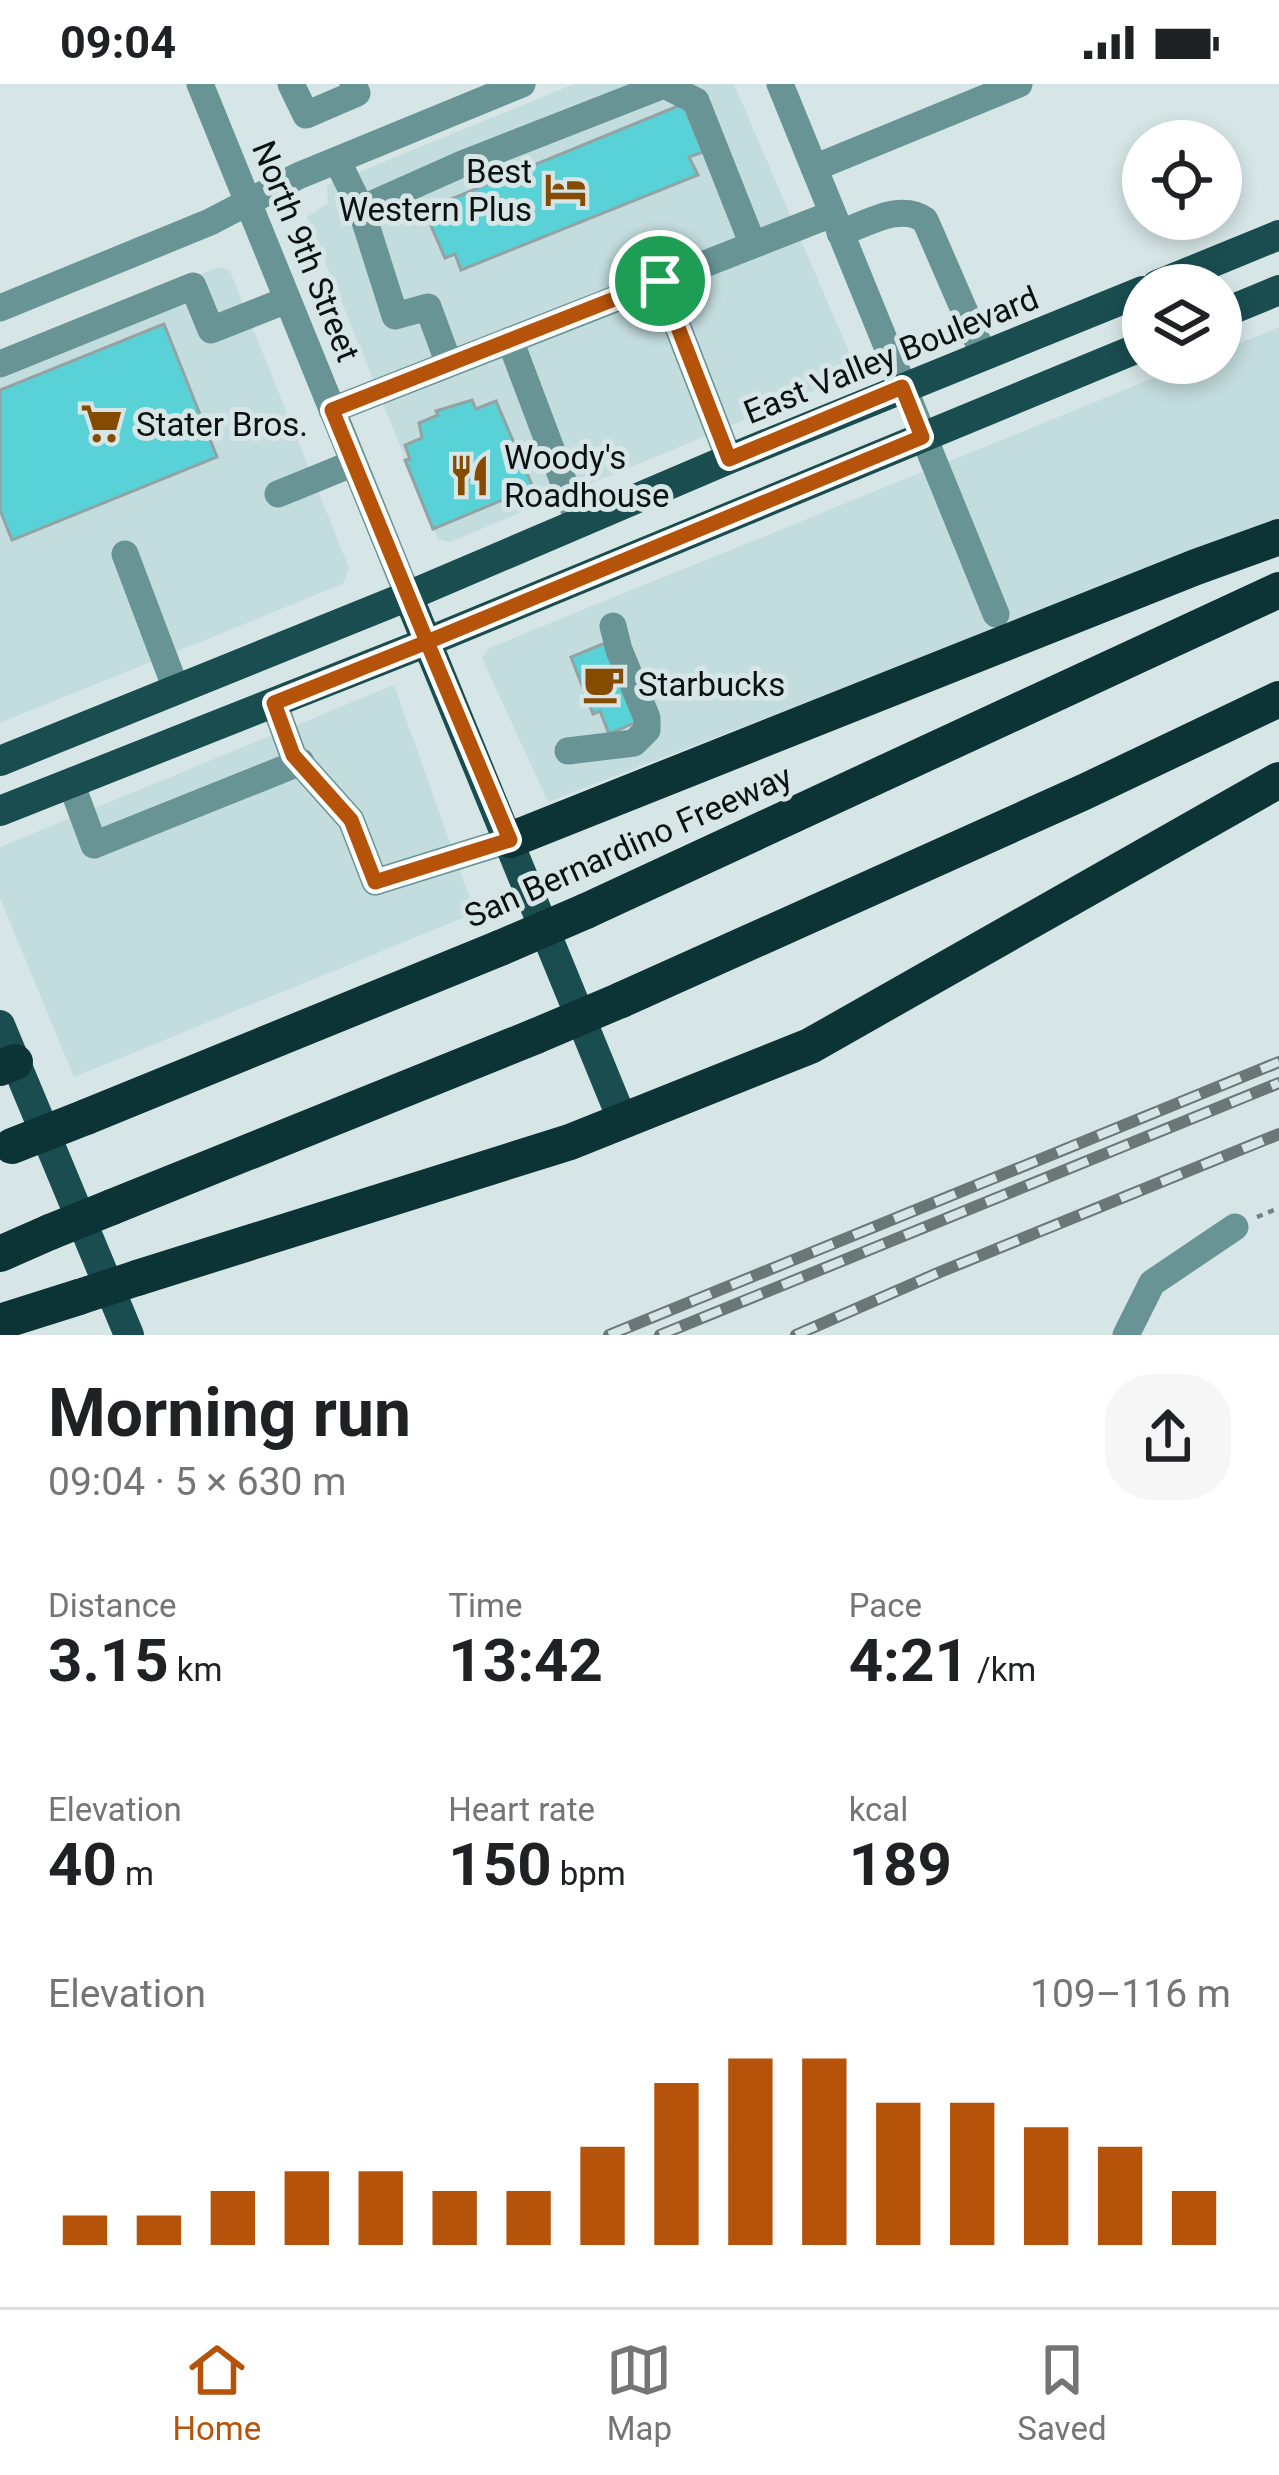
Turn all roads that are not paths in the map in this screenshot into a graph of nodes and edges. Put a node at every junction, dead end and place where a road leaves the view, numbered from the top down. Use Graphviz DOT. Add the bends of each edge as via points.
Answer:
graph roads {
  1 [pos="200,84"];
  2 [pos="292,84"];
  3 [pos="522,84"];
  4 [pos="781,84"];
  5 [pos="1018,84"];
  6 [pos="344,93"];
  7 [pos="347,156"];
  8 [pos="814,167"];
  9 [pos="248,202"];
  10 [pos="361,209"];
  11 [pos="836,224"];
  12 [pos="1279,236"];
  13 [pos="753,244"];
  14 [pos="1209,264"];
  15 [pos="660,281"];
  16 [pos="1279,290"];
  17 [pos="287,300"];
  18 [pos="1122,300"];
  19 [pos="1242,305"];
  20 [pos="0,308"];
  21 [pos="510,340"];
  22 [pos="1122,355"];
  23 [pos="984,356"];
  24 [pos="0,364"];
  25 [pos="449,364"];
  26 [pos="902,387"];
  27 [pos="332,410"];
  28 [pos="922,437"];
  29 [pos="729,459"];
  30 [pos="354,464"];
  31 [pos="278,494"];
  32 [pos="579,523"];
  33 [pos="1279,537"];
  34 [pos="125,554"];
  35 [pos="1279,590"];
  36 [pos="408,596"];
  37 [pos="996,614"];
  38 [pos="614,626"];
  39 [pos="427,642"];
  40 [pos="176,689"];
  41 [pos="1279,699"];
  42 [pos="274,703"];
  43 [pos="568,751"];
  44 [pos="0,760"];
  45 [pos="301,762"];
  46 [pos="1279,780"];
  47 [pos="70,783"];
  48 [pos="0,811"];
  49 [pos="510,840"];
  50 [pos="0,1024"];
  51 [pos="7,1065"];
  52 [pos="622,1119"];
  53 [pos="6,1149"];
  54 [pos="1235,1227"];
  55 [pos="0,1254"];
  56 [pos="0,1322"];
  57 [pos="129,1335"];
  58 [pos="1126,1335"];
  1 -- 9 [label="street, North 9th Street"];
  2 -- 6 [label="street" via="306,115"];
  3 -- 7 [label="street"];
  4 -- 8 [label="street"];
  5 -- 8 [label="street"];
  6 -- 7 [label="street"];
  7 -- 9 [label="street"];
  7 -- 10 [label="street"];
  8 -- 11 [label="street"];
  9 -- 17 [label="street, North 9th Street"];
  9 -- 20 [label="street"];
  10 -- 13 [label="street" via="664,85 696,100"];
  10 -- 25 [label="street" via="395,316 428,307"];
  11 -- 13 [label="street"];
  11 -- 23 [label="street" via="913,211 925,220"];
  11 -- 26 [label="street"];
  12 -- 14 [label="main road"];
  13 -- 15 [label="street"];
  15 -- 21 [label="street"];
  15 -- 29 [label="street"];
  16 -- 19 [label="main road"];
  17 -- 24 [label="street" via="211,330 193,286"];
  17 -- 27 [label="street, North 9th Street"];
  18 -- 23 [label="main road, East Valley Boulevard"];
  21 -- 25 [label="street"];
  21 -- 32 [label="street"];
  22 -- 28 [label="main road"];
  23 -- 26 [label="main road, East Valley Boulevard"];
  25 -- 27 [label="street"];
  26 -- 28 [label="street"];
  26 -- 29 [label="main road, East Valley Boulevard"];
  27 -- 30 [label="street, North 9th Street"];
  28 -- 37 [label="street"];
  28 -- 39 [label="main road"];
  29 -- 32 [label="main road, East Valley Boulevard"];
  30 -- 31 [label="street"];
  30 -- 36 [label="street, North 9th Street"];
  32 -- 36 [label="main road, East Valley Boulevard"];
  33 -- 49 [label="highway"];
  34 -- 40 [label="street"];
  35 -- 53 [label="highway, San Bernardino Freeway, bridge" via="586,911"];
  36 -- 39 [label="main road"];
  36 -- 40 [label="main road, East Valley Boulevard"];
  38 -- 43 [label="street" via="647,730 634,743"];
  39 -- 42 [label="main road"];
  39 -- 49 [label="main road"];
  40 -- 44 [label="main road, East Valley Boulevard"];
  41 -- 55 [label="highway, bridge" via="621,1000"];
  42 -- 45 [label="street"];
  42 -- 47 [label="main road"];
  45 -- 47 [label="street" via="94,845"];
  45 -- 49 [label="street" via="351,820 375,882"];
  46 -- 52 [label="highway" via="810,1046"];
  47 -- 48 [label="main road"];
  49 -- 52 [label="main road"];
  50 -- 51 [label="main road"];
  51 -- 57 [label="main road"];
  52 -- 56 [label="highway, bridge" via="401,1198"];
  54 -- 58 [label="street" via="1152,1282"];
}
